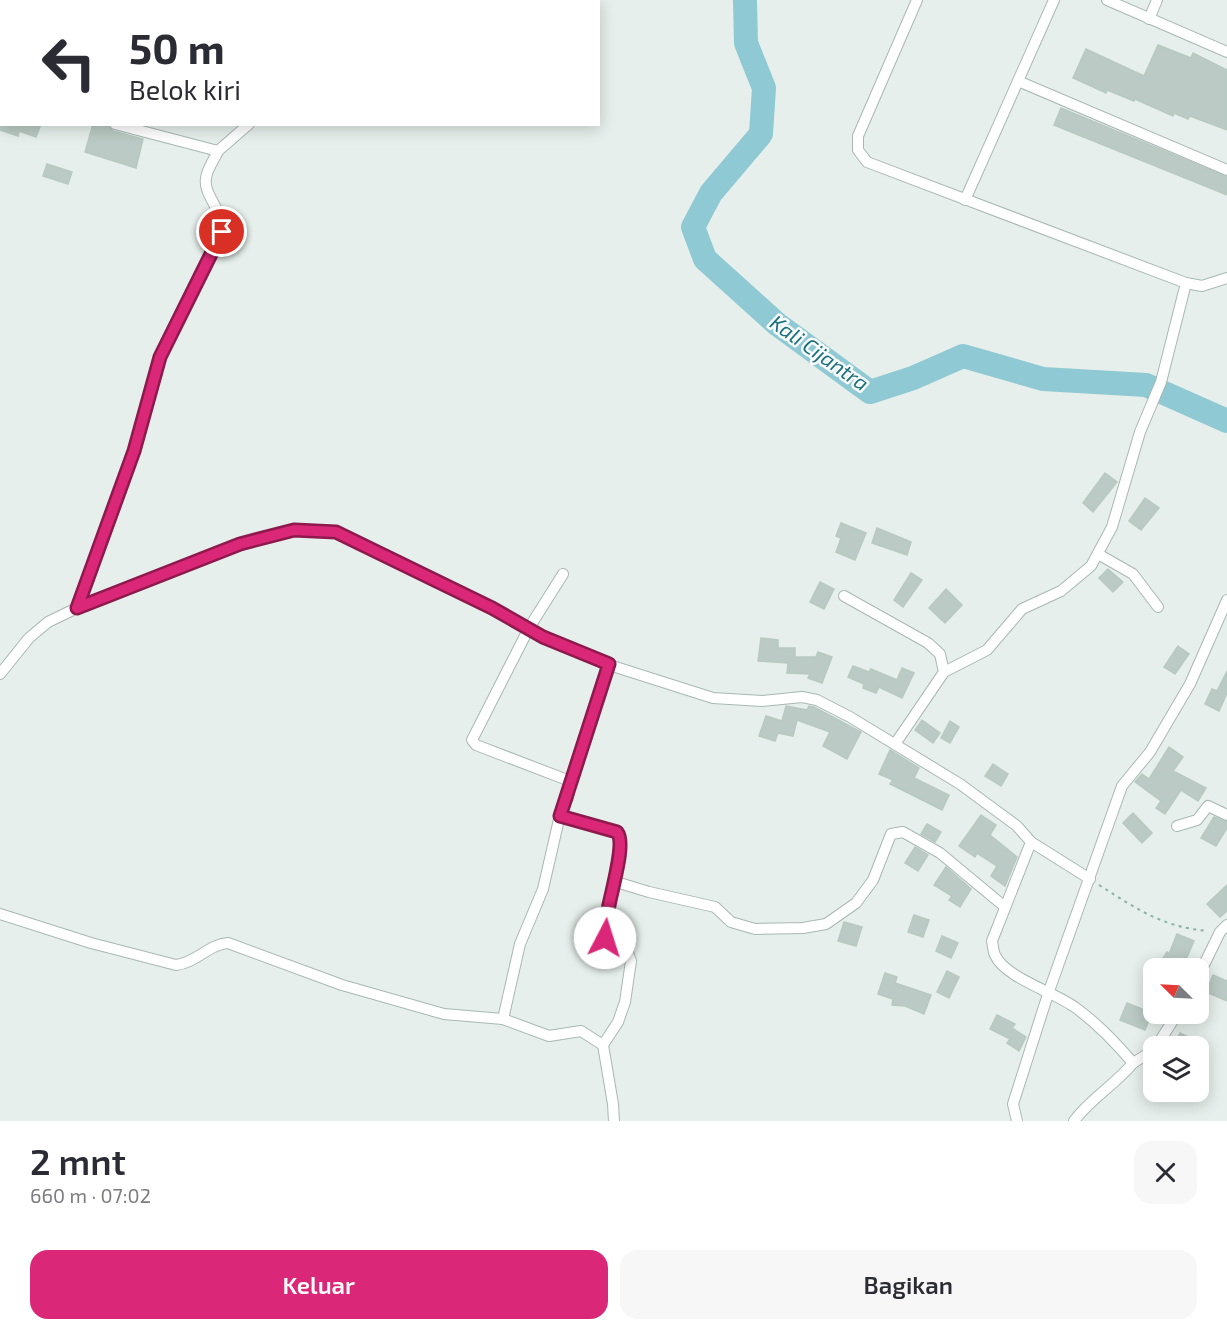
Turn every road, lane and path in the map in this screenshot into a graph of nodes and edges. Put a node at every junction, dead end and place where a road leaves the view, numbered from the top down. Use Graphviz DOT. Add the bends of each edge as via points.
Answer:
graph roads {
  1 [pos="917,0"];
  2 [pos="1054,0"];
  3 [pos="1107,0"];
  4 [pos="1157,0"];
  5 [pos="1149,19"];
  6 [pos="1227,52"];
  7 [pos="1018,81"];
  8 [pos="123,126"];
  9 [pos="247,126"];
  10 [pos="218,151"];
  11 [pos="1227,170"];
  12 [pos="965,200"];
  13 [pos="1227,278"];
  14 [pos="1186,283"];
  15 [pos="1098,554"];
  16 [pos="563,574"];
  17 [pos="844,596"];
  18 [pos="1227,600"];
  19 [pos="1158,607"];
  20 [pos="77,608"];
  21 [pos="529,628"];
  22 [pos="609,664"];
  23 [pos="944,672"];
  24 [pos="0,674"];
  25 [pos="895,744"];
  26 [pos="570,781"];
  27 [pos="1227,815"];
  28 [pos="560,816"];
  29 [pos="1177,826"];
  30 [pos="1031,842"];
  31 [pos="1090,879"];
  32 [pos="613,881"];
  33 [pos="1005,907"];
  34 [pos="0,914"];
  35 [pos="1223,929"];
  36 [pos="1208,958"];
  37 [pos="1049,990"];
  38 [pos="503,1019"];
  39 [pos="603,1045"];
  40 [pos="1143,1056"];
  41 [pos="1133,1063"];
  42 [pos="614,1121"];
  43 [pos="1017,1121"];
  44 [pos="1074,1121"];
  1 -- 12 [label="street" via="858,136 858,150 867,162"];
  2 -- 7 [label="street"];
  3 -- 5 [label="street"];
  4 -- 5 [label="street"];
  5 -- 6 [label="street"];
  7 -- 11 [label="street"];
  7 -- 12 [label="street"];
  8 -- 10 [label="street"];
  9 -- 10 [label="street"];
  10 -- 20 [label="street" via="206,177 206,187 222,215 222,232 160,357 134,451"];
  12 -- 14 [label="street"];
  13 -- 14 [label="street" via="1202,286"];
  14 -- 15 [label="street" via="1161,382 1140,432 1112,527"];
  15 -- 19 [label="street" via="1132,574"];
  15 -- 23 [label="street" via="1080,578 1022,609 987,650"];
  16 -- 21 [label="street"];
  17 -- 23 [label="street" via="928,643 940,654"];
  18 -- 31 [label="street" via="1190,684 1150,752 1122,786"];
  20 -- 21 [label="street" via="240,544 294,530 336,532"];
  20 -- 24 [label="street" via="48,622 29,638"];
  21 -- 22 [label="street"];
  21 -- 26 [label="street" via="472,740"];
  22 -- 25 [label="street" via="713,698 817,700"];
  22 -- 26 [label="street"];
  23 -- 25 [label="street"];
  25 -- 30 [label="street" via="960,784 1017,826"];
  26 -- 28 [label="street"];
  27 -- 29 [label="street" via="1208,806 1197,820"];
  28 -- 32 [label="street" via="620,834 621,855"];
  28 -- 38 [label="street" via="543,889 520,944"];
  30 -- 31 [label="street"];
  30 -- 33 [label="street"];
  31 -- 35 [label="path" via="1141,912 1180,929"];
  31 -- 37 [label="street"];
  32 -- 33 [label="street" via="715,907 731,922 755,929 815,926 833,921 856,903 873,880 891,834 903,832 940,853"];
  32 -- 39 [label="street" via="605,938 628,953 630,961 625,1002"];
  33 -- 37 [label="street" via="992,941 995,956 1021,978"];
  34 -- 38 [label="street" via="176,965 186,964 219,943 228,942 342,985 444,1014"];
  35 -- 36 [label="street"];
  37 -- 41 [label="street" via="1103,1031"];
  37 -- 43 [label="street" via="1013,1104"];
  38 -- 39 [label="street" via="549,1036 581,1031"];
  39 -- 42 [label="street"];
  40 -- 41 [label="street"];
  41 -- 44 [label="street"];
}
